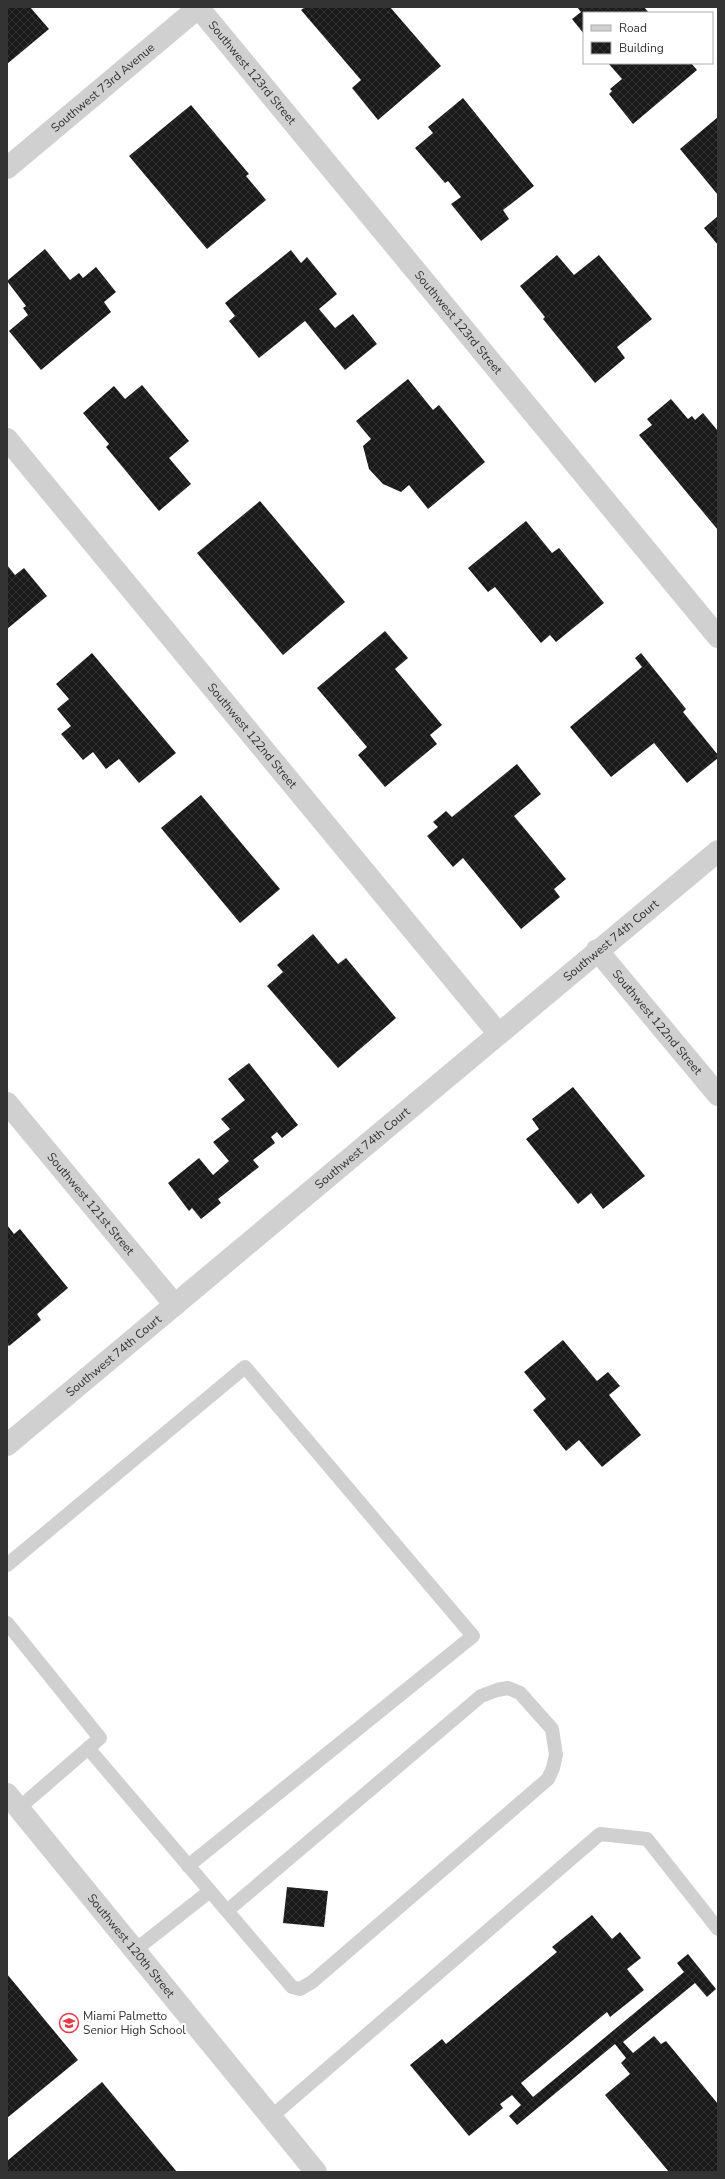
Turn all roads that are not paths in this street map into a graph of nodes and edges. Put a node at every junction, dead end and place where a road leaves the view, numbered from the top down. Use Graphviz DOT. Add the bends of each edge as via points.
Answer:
graph roads {
  1 [pos="198,7"];
  2 [pos="7,168"];
  3 [pos="7,439"];
  4 [pos="718,637"];
  5 [pos="718,851"];
  6 [pos="597,950"];
  7 [pos="498,1033"];
  8 [pos="718,1095"];
  9 [pos="7,1103"];
  10 [pos="175,1305"];
  11 [pos="7,1445"];
  12 [pos="7,1565"];
  13 [pos="7,1623"];
  14 [pos="88,1748"];
  15 [pos="13,1801"];
  16 [pos="188,1866"];
  17 [pos="210,1891"];
  18 [pos="228,1910"];
  19 [pos="718,1929"];
  20 [pos="134,1951"];
  21 [pos="271,2117"];
  22 [pos="316,2172"];
  1 -- 2 [label="street, Southwest 73rd Avenue"];
  1 -- 4 [label="street, Southwest 123rd Street"];
  3 -- 7 [label="street, Southwest 122nd Street"];
  5 -- 6 [label="street, Southwest 74th Court"];
  6 -- 7 [label="street, Southwest 74th Court"];
  6 -- 8 [label="street, Southwest 122nd Street"];
  7 -- 10 [label="street, Southwest 74th Court"];
  9 -- 10 [label="street, Southwest 121st Street"];
  10 -- 11 [label="street, Southwest 74th Court"];
  12 -- 16 [label="lane" via="245,1367 473,1636"];
  13 -- 14 [label="lane" via="100,1738"];
  14 -- 15 [label="lane"];
  14 -- 16 [label="lane"];
  15 -- 20 [label="street, Southwest 120th Street"];
  16 -- 17 [label="lane"];
  17 -- 18 [label="lane"];
  17 -- 20 [label="lane"];
  18 -- 18 [label="lane" via="292,1987 300,1989 312,1982 548,1779 556,1755 552,1729 520,1693 508,1688 481,1696"];
  19 -- 21 [label="lane" via="647,1839 600,1834"];
  20 -- 21 [label="street, Southwest 120th Street"];
  21 -- 22 [label="street, Southwest 120th Street"];
}
